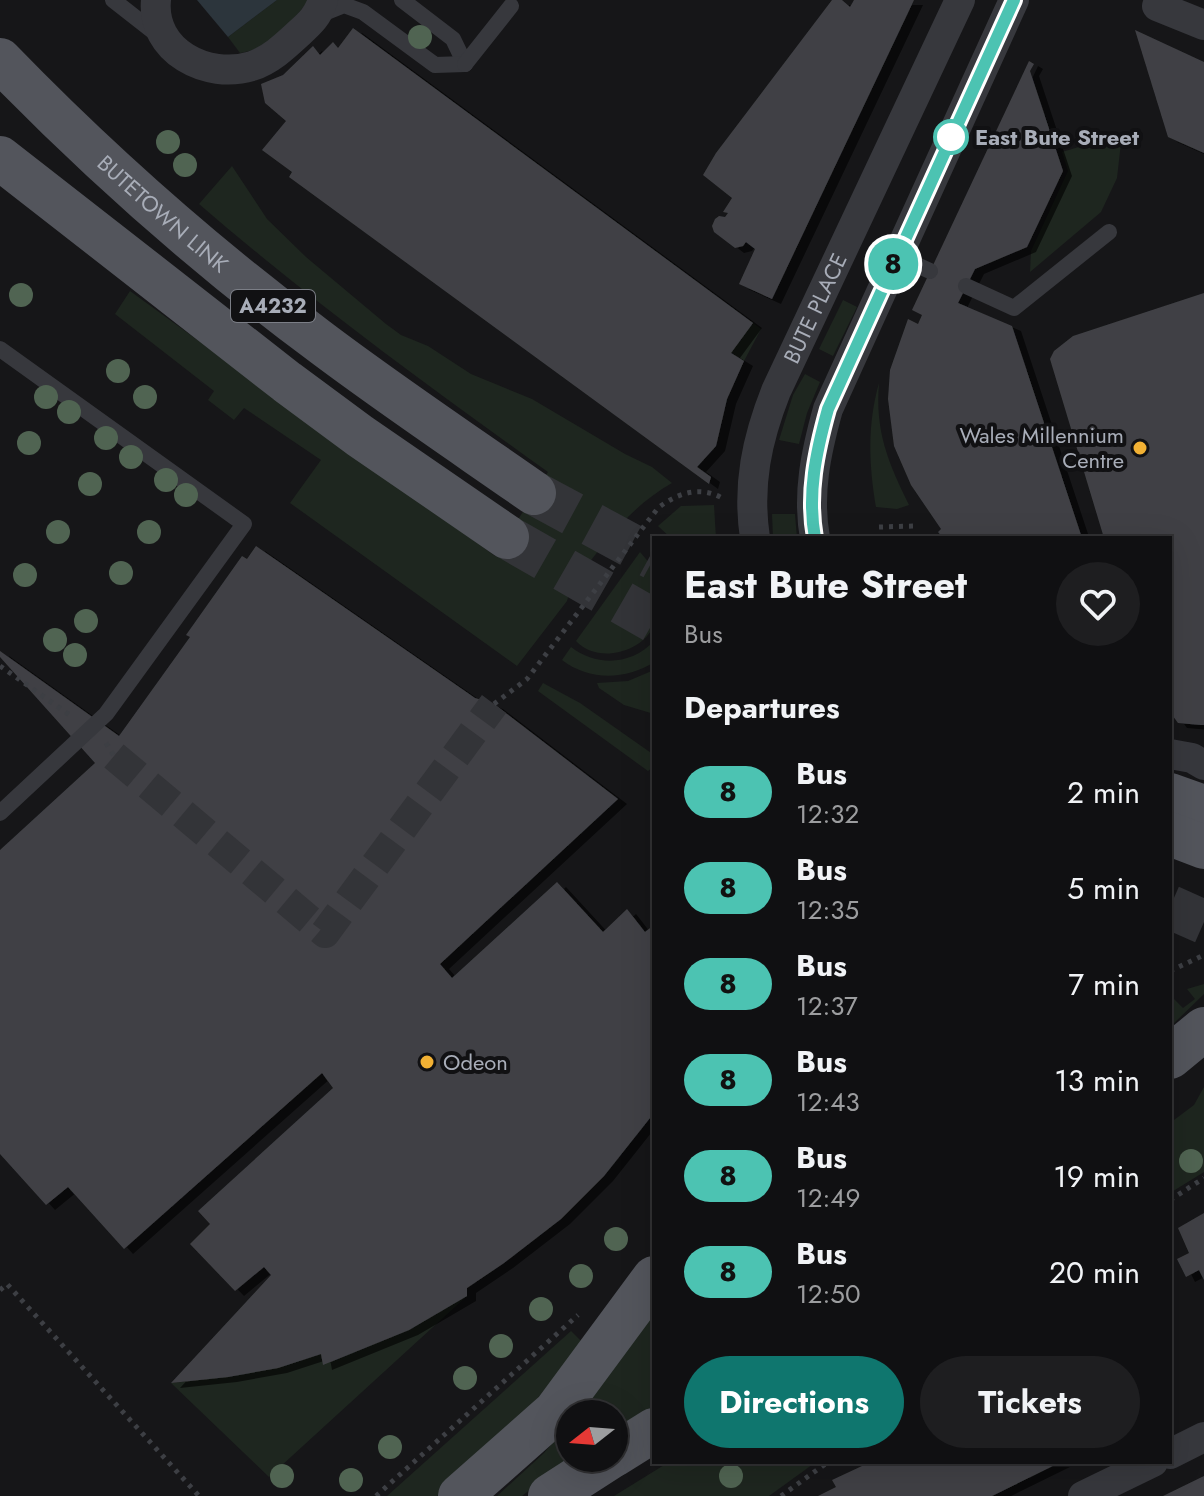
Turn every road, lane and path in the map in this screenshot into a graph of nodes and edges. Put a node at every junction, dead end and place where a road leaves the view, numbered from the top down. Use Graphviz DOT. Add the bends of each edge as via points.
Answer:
graph roads {
  1 [pos="113,0"];
  2 [pos="156,0"];
  3 [pos="402,0"];
  4 [pos="960,0"];
  5 [pos="1014,0"];
  6 [pos="511,6"];
  7 [pos="1157,6"];
  8 [pos="321,7"];
  9 [pos="1204,25"];
  10 [pos="170,44"];
  11 [pos="0,60"];
  12 [pos="465,64"];
  13 [pos="0,158"];
  14 [pos="1109,232"];
  15 [pos="897,256"];
  16 [pos="930,271"];
  17 [pos="966,286"];
  18 [pos="0,349"];
  19 [pos="534,493"];
  20 [pos="735,499"];
  21 [pos="914,526"];
  22 [pos="879,527"];
  23 [pos="755,536"];
  24 [pos="815,536"];
  25 [pos="507,537"];
  26 [pos="0,666"];
  27 [pos="494,704"];
  28 [pos="76,717"];
  29 [pos="104,740"];
  30 [pos="114,756"];
  31 [pos="1172,796"];
  32 [pos="1204,807"];
  33 [pos="0,813"];
  34 [pos="1172,835"];
  35 [pos="1204,847"];
  36 [pos="1204,955"];
  37 [pos="1172,970"];
  38 [pos="1204,1029"];
  39 [pos="1172,1055"];
  40 [pos="1204,1178"];
  41 [pos="1172,1199"];
  42 [pos="652,1281"];
  43 [pos="0,1290"];
  44 [pos="581,1312"];
  45 [pos="652,1431"];
  46 [pos="1204,1437"];
  47 [pos="628,1446"];
  48 [pos="1172,1453"];
  49 [pos="825,1464"];
  50 [pos="1149,1464"];
  51 [pos="587,1472"];
  52 [pos="199,1496"];
  53 [pos="376,1496"];
  54 [pos="460,1496"];
  55 [pos="550,1496"];
  56 [pos="781,1496"];
  57 [pos="1083,1496"];
  1 -- 10 [label="lane"];
  2 -- 10 [label="street" via="157,24"];
  3 -- 12 [label="lane" via="453,39"];
  4 -- 23 [label="street, BUTE PLACE" via="760,431 752,489"];
  5 -- 15 [label="street"];
  6 -- 12 [label="lane"];
  7 -- 9 [label="street"];
  8 -- 10 [label="street" via="274,55 250,67 196,65"];
  8 -- 12 [label="lane" via="344,5 363,12 435,65"];
  11 -- 19 [label="main road, BUTETOWN LINK / A4232" via="138,192 271,305"];
  13 -- 25 [label="main road, A4232" via="287,382"];
  14 -- 17 [label="lane" via="1014,308"];
  15 -- 16 [label="lane"];
  15 -- 24 [label="street" via="825,420 812,476"];
  18 -- 33 [label="lane" via="244,524 106,714"];
  20 -- 27 [label="path" via="713,492 677,494 658,508 527,679"];
  21 -- 22 [label="path"];
  26 -- 28 [label="path"];
  29 -- 30 [label="path"];
  31 -- 32 [label="main road"];
  34 -- 35 [label="main road"];
  36 -- 37 [label="path"];
  38 -- 39 [label="main road"];
  40 -- 41 [label="path"];
  42 -- 54 [label="main road" via="555,1412"];
  43 -- 52 [label="path" via="7,1284"];
  44 -- 53 [label="path"];
  45 -- 47 [label="main road"];
  46 -- 48 [label="street"];
  49 -- 56 [label="path"];
  50 -- 57 [label="street"];
  51 -- 55 [label="main road"];
}
